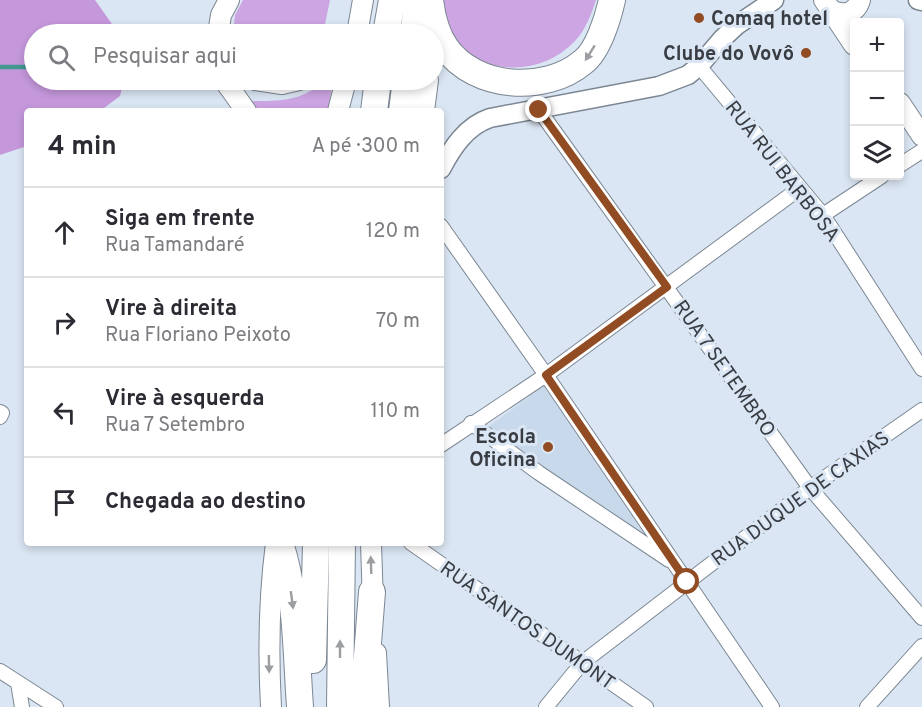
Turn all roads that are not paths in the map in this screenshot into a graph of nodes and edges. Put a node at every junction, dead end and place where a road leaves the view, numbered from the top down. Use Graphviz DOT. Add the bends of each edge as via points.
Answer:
graph roads {
  1 [pos="229,0"];
  2 [pos="363,0"];
  3 [pos="392,0"];
  4 [pos="612,0"];
  5 [pos="774,0"];
  6 [pos="827,5"];
  7 [pos="861,9"];
  8 [pos="220,24"];
  9 [pos="358,24"];
  10 [pos="388,24"];
  11 [pos="850,38"];
  12 [pos="444,45"];
  13 [pos="699,66"];
  14 [pos="231,90"];
  15 [pos="343,90"];
  16 [pos="377,90"];
  17 [pos="405,90"];
  18 [pos="427,90"];
  19 [pos="244,108"];
  20 [pos="339,108"];
  21 [pos="374,108"];
  22 [pos="402,108"];
  23 [pos="424,108"];
  24 [pos="904,109"];
  25 [pos="539,110"];
  26 [pos="922,136"];
  27 [pos="922,151"];
  28 [pos="904,162"];
  29 [pos="444,164"];
  30 [pos="876,180"];
  31 [pos="800,188"];
  32 [pos="823,215"];
  33 [pos="444,230"];
  34 [pos="667,287"];
  35 [pos="922,369"];
  36 [pos="546,375"];
  37 [pos="922,410"];
  38 [pos="471,423"];
  39 [pos="444,443"];
  40 [pos="810,488"];
  41 [pos="277,546"];
  42 [pos="279,546"];
  43 [pos="316,546"];
  44 [pos="342,546"];
  45 [pos="371,546"];
  46 [pos="415,546"];
  47 [pos="675,564"];
  48 [pos="687,582"];
  49 [pos="372,592"];
  50 [pos="922,618"];
  51 [pos="922,646"];
  52 [pos="582,663"];
  53 [pos="0,671"];
  54 [pos="18,683"];
  55 [pos="22,707"];
  56 [pos="56,707"];
  57 [pos="271,707"];
  58 [pos="300,707"];
  59 [pos="314,707"];
  60 [pos="340,707"];
  61 [pos="363,707"];
  62 [pos="379,707"];
  63 [pos="546,707"];
  64 [pos="645,707"];
  65 [pos="772,707"];
  66 [pos="867,707"];
  1 -- 8 [label="main road"];
  2 -- 9 [label="main road"];
  3 -- 10 [label="highway"];
  4 -- 12 [label="highway, one-way" via="605,28 585,62 542,82 511,84 468,69"];
  5 -- 13 [label="street" via="736,26"];
  6 -- 7 [label="main road" via="842,14"];
  6 -- 11 [label="main road"];
  13 -- 25 [label="street" via="688,75 659,86"];
  13 -- 31 [label="street, RUA RUI BARBOSA"];
  14 -- 19 [label="main road"];
  15 -- 20 [label="main road"];
  16 -- 21 [label="highway"];
  17 -- 22 [label="highway"];
  18 -- 23 [label="main road"];
  24 -- 26 [label="main road"];
  25 -- 29 [label="street" via="478,122"];
  25 -- 34 [label="street, RUA 7 SETEMBRO"];
  27 -- 28 [label="street"];
  30 -- 32 [label="street"];
  31 -- 32 [label="street, RUA RUI BARBOSA"];
  31 -- 34 [label="street"];
  32 -- 35 [label="street, RUA RUI BARBOSA"];
  33 -- 36 [label="street"];
  34 -- 36 [label="street"];
  34 -- 40 [label="street, RUA 7 SETEMBRO"];
  36 -- 38 [label="street"];
  36 -- 47 [label="street"];
  37 -- 40 [label="street, RUA DUQUE DE CAXIAS"];
  38 -- 39 [label="street"];
  38 -- 47 [label="street"];
  40 -- 48 [label="street, RUA DUQUE DE CAXIAS"];
  40 -- 50 [label="street, RUA 7 SETEMBRO"];
  41 -- 57 [label="main road, one-way" via="271,577"];
  42 -- 58 [label="highway, one-way" via="286,561 294,615"];
  43 -- 59 [label="highway"];
  60 -- 44 [label="highway, one-way"];
  49 -- 45 [label="main road, one-way"];
  46 -- 52 [label="street, RUA SANTOS DUMONT"];
  47 -- 48 [label="street"];
  48 -- 52 [label="street, RUA DUQUE DE CAXIAS"];
  48 -- 65 [label="street"];
  49 -- 61 [label="highway"];
  49 -- 62 [label="main road"];
  51 -- 66 [label="street"];
  52 -- 63 [label="street, RUA DUQUE DE CAXIAS"];
  52 -- 64 [label="street, RUA SANTOS DUMONT"];
  53 -- 54 [label="street"];
  54 -- 55 [label="street"];
  54 -- 56 [label="street"];
}
